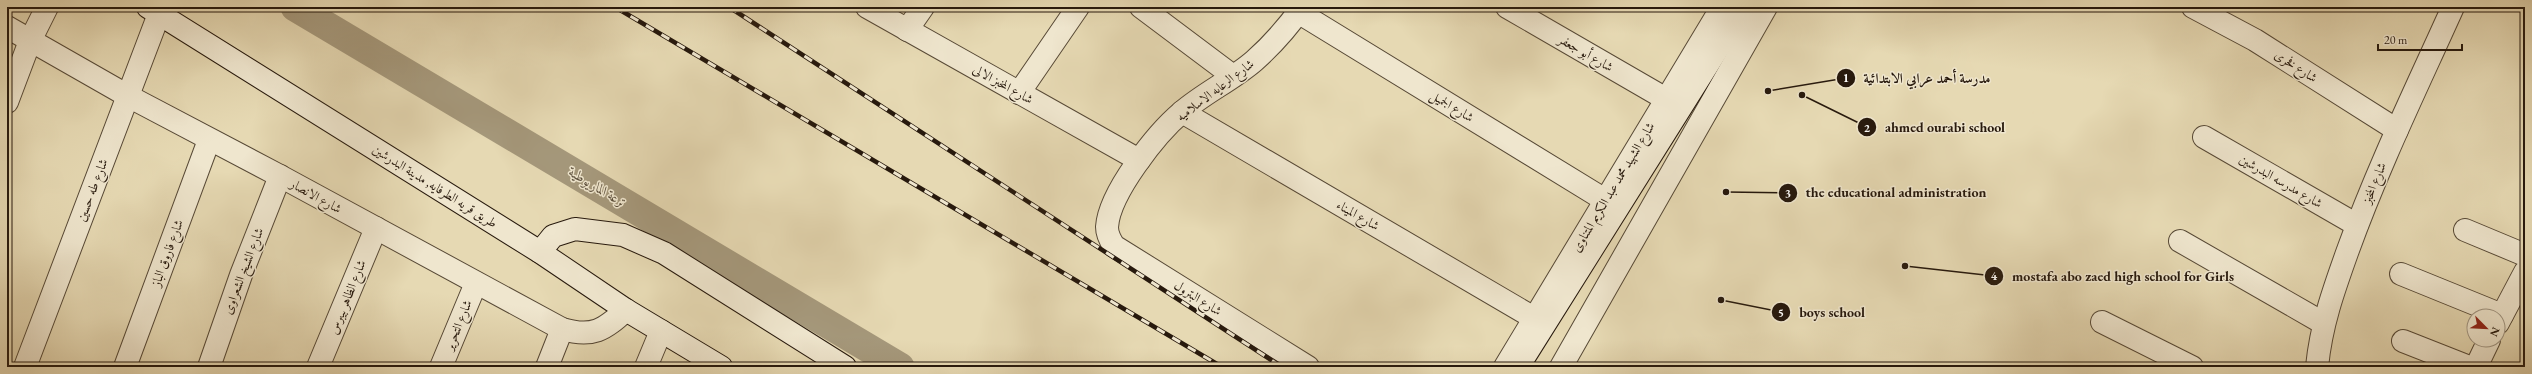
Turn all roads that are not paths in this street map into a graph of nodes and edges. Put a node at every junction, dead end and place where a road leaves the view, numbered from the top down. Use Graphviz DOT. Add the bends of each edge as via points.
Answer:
graph roads {
  1 [pos="47,7"];
  2 [pos="867,7"];
  3 [pos="923,7"];
  4 [pos="1078,7"];
  5 [pos="1141,7"];
  6 [pos="1507,7"];
  7 [pos="1722,7"];
  8 [pos="1744,7"];
  9 [pos="1766,7"];
  10 [pos="2193,7"];
  11 [pos="2449,9"];
  12 [pos="1300,10"];
  13 [pos="154,11"];
  14 [pos="7,27"];
  15 [pos="907,30"];
  16 [pos="30,41"];
  17 [pos="1232,76"];
  18 [pos="1019,93"];
  19 [pos="128,96"];
  20 [pos="1666,99"];
  21 [pos="7,102"];
  22 [pos="1182,112"];
  23 [pos="2397,130"];
  24 [pos="2204,137"];
  25 [pos="209,140"];
  26 [pos="1139,160"];
  27 [pos="280,176"];
  28 [pos="1605,200"];
  29 [pos="1108,217"];
  30 [pos="2357,225"];
  31 [pos="376,228"];
  32 [pos="2465,230"];
  33 [pos="2180,241"];
  34 [pos="540,252"];
  35 [pos="2525,255"];
  36 [pos="2525,272"];
  37 [pos="2401,274"];
  38 [pos="476,282"];
  39 [pos="2476,308"];
  40 [pos="2506,308"];
  41 [pos="626,310"];
  42 [pos="1534,318"];
  43 [pos="2102,322"];
  44 [pos="2323,323"];
  45 [pos="562,330"];
  46 [pos="661,331"];
  47 [pos="2403,341"];
  48 [pos="2485,348"];
  49 [pos="25,367"];
  50 [pos="125,367"];
  51 [pos="209,367"];
  52 [pos="318,367"];
  53 [pos="441,367"];
  54 [pos="547,367"];
  55 [pos="646,367"];
  56 [pos="721,367"];
  57 [pos="845,367"];
  58 [pos="1308,367"];
  59 [pos="1505,367"];
  60 [pos="1518,367"];
  61 [pos="1561,367"];
  62 [pos="2192,367"];
  63 [pos="2317,367"];
  64 [pos="2468,367"];
  65 [pos="2476,367"];
  1 -- 16 [label="street"];
  2 -- 15 [label="street, شارع المخبز الالى"];
  3 -- 15 [label="street"];
  4 -- 18 [label="street"];
  5 -- 17 [label="street"];
  6 -- 20 [label="street, شارع أبو جعفر"];
  7 -- 20 [label="street, شارع الشهيد محمد عبد الكريم المتناوى"];
  8 -- 60 [label="street"];
  9 -- 61 [label="street"];
  10 -- 23 [label="street, شارع فخرى" via="2255,40"];
  11 -- 23 [label="street, شارع المخبز"];
  12 -- 17 [label="street, شارع الرعايه الاسلاميه" via="1271,46"];
  12 -- 28 [label="street, شارع الجميل"];
  13 -- 19 [label="street, شارع طه حسين"];
  13 -- 34 [label="street, طريق قريه الطرفايه, مدينة البدرشين"];
  14 -- 16 [label="street, شارع الانصار"];
  15 -- 18 [label="street, شارع المخبز الالى"];
  16 -- 19 [label="street, شارع الانصار"];
  16 -- 21 [label="street"];
  17 -- 22 [label="street, شارع الرعايه الاسلاميه"];
  18 -- 26 [label="street, شارع المخبز الالى"];
  19 -- 25 [label="street, شارع الانصار"];
  19 -- 49 [label="street, شارع طه حسين"];
  20 -- 28 [label="street, شارع الشهيد محمد عبد الكريم المتناوى"];
  22 -- 26 [label="street, شارع الرعايه الاسلاميه" via="1160,133"];
  22 -- 42 [label="street, شارع الميناء"];
  23 -- 30 [label="street, شارع المخبز"];
  24 -- 30 [label="street, شارع مدرسه البدرشين"];
  25 -- 27 [label="street, شارع الانصار"];
  25 -- 50 [label="street, شارع فاروق الباز"];
  26 -- 29 [label="street, شارع الرعايه الاسلاميه"];
  27 -- 31 [label="street, شارع الانصار"];
  27 -- 51 [label="street, شارع الشيخ الشعراوى" via="241,274"];
  28 -- 42 [label="street, شارع الشهيد محمد عبد الكريم المتناوى"];
  29 -- 58 [label="street, شارع البترول" via="1109,238 1114,246"];
  30 -- 44 [label="street, شارع المخبز"];
  31 -- 38 [label="street, شارع الانصار"];
  31 -- 52 [label="street, شارع الظاهر بيبرس"];
  32 -- 35 [label="street"];
  33 -- 44 [label="street"];
  34 -- 41 [label="street, طريق قريه الطرفايه, مدينة البدرشين"];
  34 -- 57 [label="street" via="554,236 575,229 623,235 664,253"];
  36 -- 40 [label="street"];
  37 -- 39 [label="street"];
  38 -- 45 [label="street, شارع الانصار"];
  38 -- 53 [label="street, شارع التحرير"];
  41 -- 45 [label="street, شارع الانصار" via="608,327 589,334"];
  41 -- 46 [label="street, طريق قريه الطرفايه, مدينة البدرشين"];
  42 -- 59 [label="street, شارع الشهيد محمد عبد الكريم المتناوى"];
  43 -- 62 [label="street"];
  44 -- 63 [label="street, شارع المخبز"];
  45 -- 54 [label="street"];
  46 -- 55 [label="street"];
  46 -- 56 [label="street, طريق قريه الطرفايه, مدينة البدرشين"];
  47 -- 64 [label="street"];
  48 -- 65 [label="street"];
}
